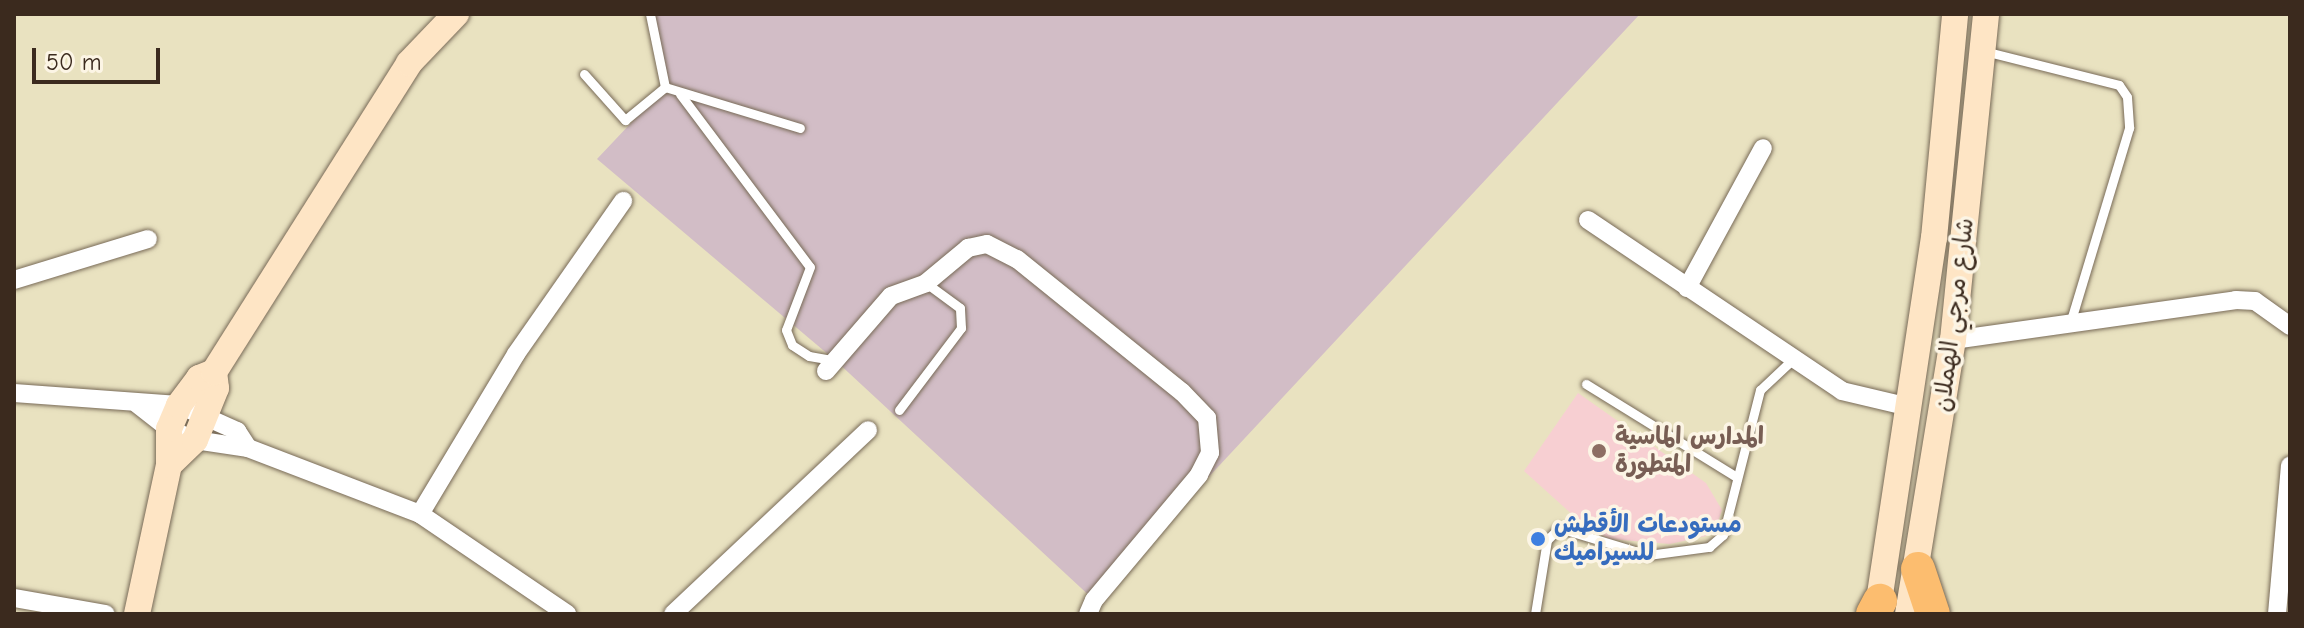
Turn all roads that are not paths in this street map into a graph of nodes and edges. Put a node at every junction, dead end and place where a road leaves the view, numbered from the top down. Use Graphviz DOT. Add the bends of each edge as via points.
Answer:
graph roads {
  1 [pos="650,14"];
  2 [pos="1955,14"];
  3 [pos="1986,14"];
  4 [pos="448,16"];
  5 [pos="1982,51"];
  6 [pos="584,74"];
  7 [pos="665,87"];
  8 [pos="680,94"];
  9 [pos="800,128"];
  10 [pos="1763,148"];
  11 [pos="623,201"];
  12 [pos="1588,220"];
  13 [pos="148,239"];
  14 [pos="14,280"];
  15 [pos="926,283"];
  16 [pos="1687,288"];
  17 [pos="2281,308"];
  18 [pos="2069,326"];
  19 [pos="2290,326"];
  20 [pos="1953,340"];
  21 [pos="1792,360"];
  22 [pos="831,366"];
  23 [pos="214,372"];
  24 [pos="1586,384"];
  25 [pos="14,393"];
  26 [pos="1909,407"];
  27 [pos="899,410"];
  28 [pos="206,415"];
  29 [pos="174,417"];
  30 [pos="868,430"];
  31 [pos="195,440"];
  32 [pos="248,448"];
  33 [pos="169,465"];
  34 [pos="2290,466"];
  35 [pos="1735,476"];
  36 [pos="420,514"];
  37 [pos="1918,569"];
  38 [pos="14,598"];
  39 [pos="1884,611"];
  40 [pos="106,614"];
  41 [pos="137,614"];
  42 [pos="567,614"];
  43 [pos="673,614"];
  44 [pos="1088,614"];
  45 [pos="1535,614"];
  46 [pos="1933,614"];
  47 [pos="2277,614"];
  1 -- 7 [label="lane"];
  2 -- 26 [label="main road, شارع مرجي الهملان" via="1934,238"];
  3 -- 5 [label="main road, شارع مرجي الهملان"];
  4 -- 23 [label="main road" via="409,63"];
  5 -- 18 [label="lane" via="2119,85 2127,97 2129,128"];
  5 -- 20 [label="main road, شارع مرجي الهملان"];
  6 -- 7 [label="lane" via="625,120"];
  7 -- 8 [label="lane"];
  8 -- 9 [label="lane"];
  8 -- 22 [label="lane" via="810,267 786,330 792,345"];
  10 -- 16 [label="street"];
  11 -- 36 [label="street" via="516,354"];
  12 -- 16 [label="street"];
  13 -- 14 [label="street"];
  15 -- 22 [label="street" via="891,296"];
  15 -- 27 [label="lane" via="960,308 961,328"];
  15 -- 44 [label="street" via="968,248 987,244 1004,250 1207,418 1210,453 1199,475 1094,600"];
  16 -- 21 [label="street"];
  17 -- 18 [label="street" via="2236,300"];
  17 -- 19 [label="street"];
  18 -- 20 [label="street"];
  20 -- 37 [label="main road, شارع مرجي الهملان"];
  21 -- 26 [label="street" via="1842,391"];
  21 -- 35 [label="lane" via="1760,390"];
  23 -- 28 [label="main road" via="216,388"];
  23 -- 29 [label="main road" via="199,378"];
  24 -- 35 [label="lane"];
  25 -- 29 [label="street" via="137,404"];
  26 -- 39 [label="main road, شارع مرجي الهملان"];
  28 -- 29 [label="street"];
  28 -- 31 [label="main road"];
  28 -- 32 [label="street" via="237,431"];
  29 -- 31 [label="street"];
  29 -- 33 [label="main road"];
  30 -- 43 [label="street"];
  31 -- 32 [label="street"];
  31 -- 33 [label="main road"];
  32 -- 36 [label="street"];
  33 -- 41 [label="main road"];
  34 -- 47 [label="street"];
  35 -- 45 [label="lane" via="1730,520 1709,547 1648,555 1602,544 1570,529 1551,534"];
  36 -- 42 [label="street"];
  37 -- 39 [label="main road, شارع مرجي الهملان"];
  37 -- 46 [label="highway"];
  38 -- 40 [label="street"];
}
